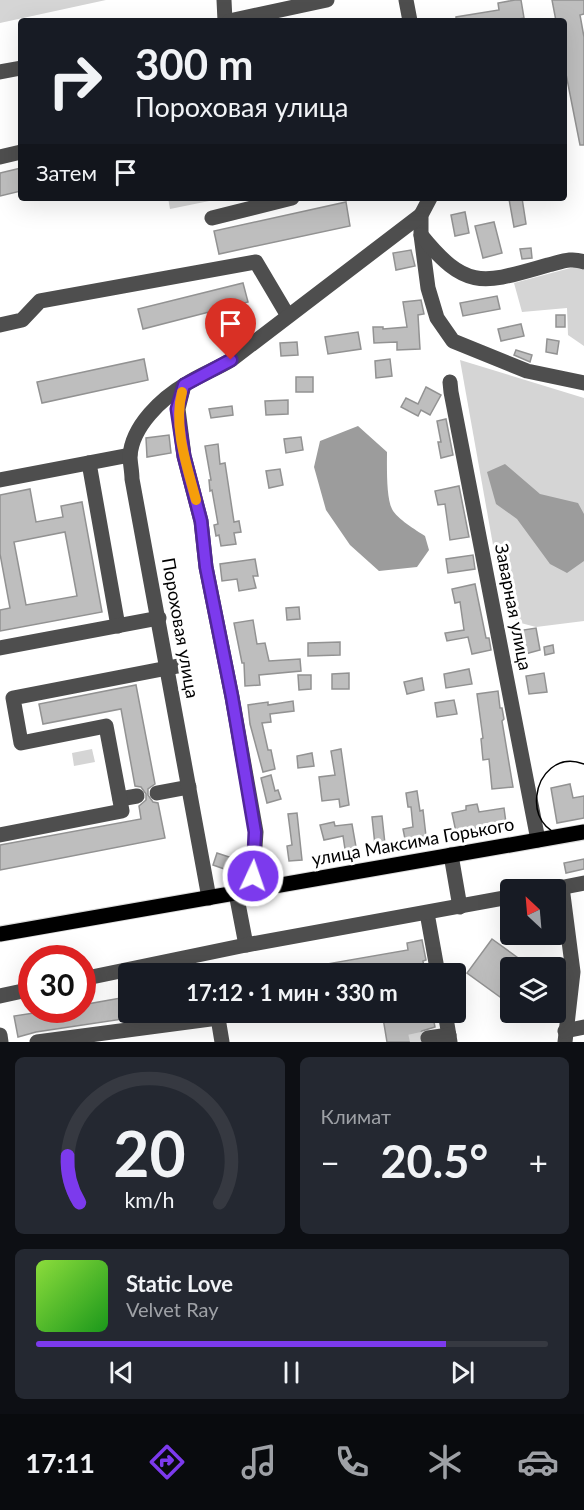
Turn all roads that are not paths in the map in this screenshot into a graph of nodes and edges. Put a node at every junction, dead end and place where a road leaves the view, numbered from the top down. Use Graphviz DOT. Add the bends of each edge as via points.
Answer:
graph roads {
  1 [pos="224,0"];
  2 [pos="327,0"];
  3 [pos="406,0"];
  4 [pos="227,18"];
  5 [pos="241,18"];
  6 [pos="409,18"];
  7 [pos="18,69"];
  8 [pos="0,72"];
  9 [pos="18,153"];
  10 [pos="0,157"];
  11 [pos="280,201"];
  12 [pos="428,201"];
  13 [pos="421,215"];
  14 [pos="212,218"];
  15 [pos="422,235"];
  16 [pos="584,261"];
  17 [pos="288,316"];
  18 [pos="0,324"];
  19 [pos="450,382"];
  20 [pos="584,383"];
  21 [pos="184,385"];
  22 [pos="130,455"];
  23 [pos="89,464"];
  24 [pos="0,480"];
  25 [pos="159,618"];
  26 [pos="118,626"];
  27 [pos="0,648"];
  28 [pos="173,667"];
  29 [pos="189,787"];
  30 [pos="157,793"];
  31 [pos="137,796"];
  32 [pos="120,799"];
  33 [pos="584,832"];
  34 [pos="0,835"];
  35 [pos="538,840"];
  36 [pos="451,855"];
  37 [pos="584,883"];
  38 [pos="566,886"];
  39 [pos="252,890"];
  40 [pos="236,893"];
  41 [pos="209,898"];
  42 [pos="500,899"];
  43 [pos="460,907"];
  44 [pos="427,913"];
  45 [pos="0,934"];
  46 [pos="566,939"];
  47 [pos="246,945"];
  48 [pos="436,963"];
  49 [pos="96,976"];
  50 [pos="18,992"];
  51 [pos="0,996"];
  52 [pos="447,1023"];
  53 [pos="584,1027"];
  54 [pos="0,1035"];
  55 [pos="565,1036"];
  56 [pos="428,1038"];
  57 [pos="449,1038"];
  58 [pos="1,1042"];
  59 [pos="37,1042"];
  60 [pos="222,1042"];
  1 -- 4 [label="street"];
  2 -- 5 [label="street"];
  3 -- 6 [label="street"];
  7 -- 8 [label="street"];
  9 -- 10 [label="street"];
  11 -- 14 [label="street"];
  12 -- 13 [label="street"];
  13 -- 15 [label="street"];
  13 -- 17 [label="street, Пороховая улица"];
  15 -- 16 [label="street" via="440,258 466,276 483,280 574,258"];
  15 -- 20 [label="street" via="428,288 437,318 453,341 527,370"];
  17 -- 18 [label="street" via="256,262 40,301 22,320"];
  17 -- 21 [label="street, Пороховая улица" via="231,360"];
  19 -- 35 [label="street, Заварная улица"];
  21 -- 22 [label="street, Пороховая улица" via="164,399 146,420 134,437"];
  21 -- 39 [label="street, Пороховая улица" via="177,409 184,456 201,521 255,832"];
  22 -- 23 [label="street"];
  22 -- 25 [label="street, Пороховая улица"];
  23 -- 24 [label="street"];
  23 -- 26 [label="street"];
  25 -- 26 [label="street"];
  25 -- 28 [label="street, Пороховая улица"];
  26 -- 27 [label="street"];
  28 -- 29 [label="street, Пороховая улица"];
  28 -- 32 [label="street" via="13,698 21,743 106,726"];
  29 -- 30 [label="street"];
  29 -- 41 [label="street, Пороховая улица"];
  31 -- 32 [label="street"];
  32 -- 34 [label="street" via="122,811"];
  33 -- 35 [label="main road, улица Максима Горького"];
  35 -- 36 [label="main road, улица Максима Горького"];
  36 -- 39 [label="main road, улица Максима Горького"];
  36 -- 43 [label="street"];
  37 -- 38 [label="street"];
  39 -- 40 [label="main road, улица Максима Горького"];
  40 -- 41 [label="main road, улица Максима Горького"];
  40 -- 47 [label="street"];
  41 -- 45 [label="main road, улица Максима Горького"];
  42 -- 43 [label="street"];
  43 -- 44 [label="street"];
  44 -- 47 [label="street"];
  44 -- 48 [label="street"];
  46 -- 55 [label="street" via="573,972"];
  47 -- 49 [label="street"];
  50 -- 51 [label="street"];
  52 -- 57 [label="street"];
  53 -- 55 [label="street"];
  54 -- 58 [label="street"];
  56 -- 57 [label="street"];
  59 -- 60 [label="street" via="218,1018"];
}
